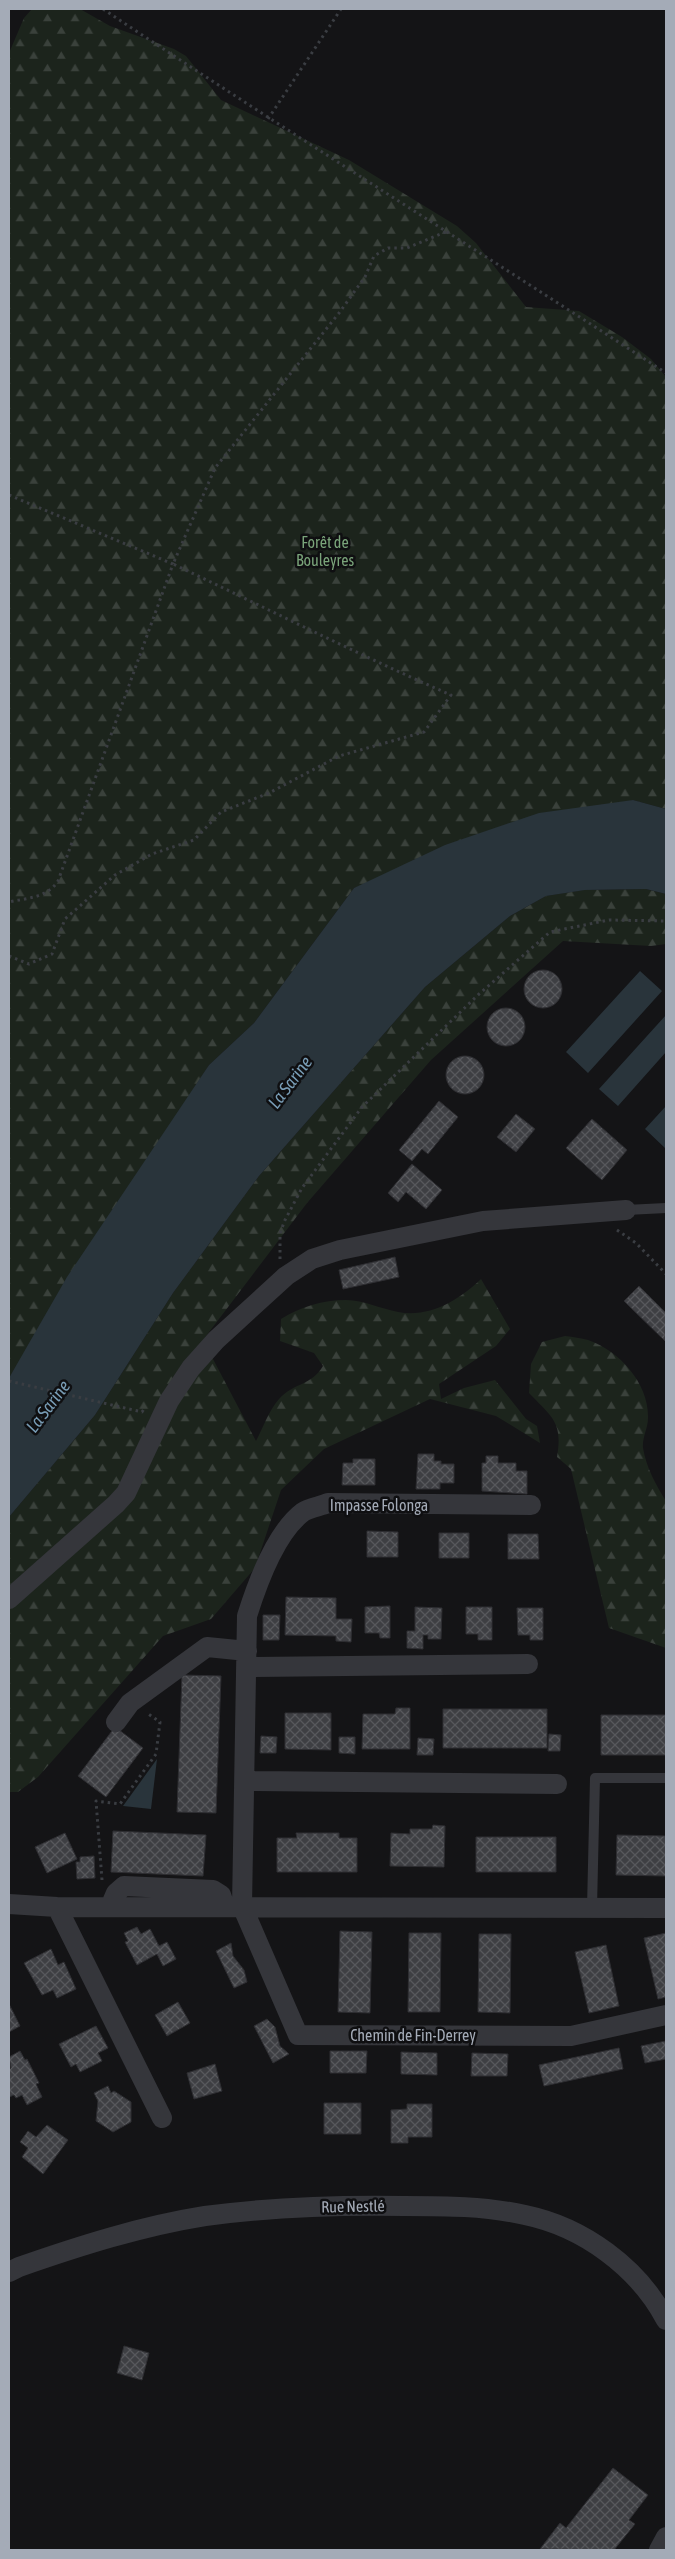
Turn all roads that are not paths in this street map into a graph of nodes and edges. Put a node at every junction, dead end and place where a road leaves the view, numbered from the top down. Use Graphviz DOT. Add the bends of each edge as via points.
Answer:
graph roads {
  1 [pos="666,1208"];
  2 [pos="626,1210"];
  3 [pos="531,1505"];
  4 [pos="9,1599"];
  5 [pos="247,1659"];
  6 [pos="528,1664"];
  7 [pos="116,1722"];
  8 [pos="666,1778"];
  9 [pos="245,1781"];
  10 [pos="557,1784"];
  11 [pos="9,1904"];
  12 [pos="57,1907"];
  13 [pos="234,1907"];
  14 [pos="592,1908"];
  15 [pos="666,1908"];
  16 [pos="666,2015"];
  17 [pos="162,2118"];
  18 [pos="9,2272"];
  19 [pos="666,2320"];
  20 [pos="666,2537"];
  21 [pos="659,2550"];
  1 -- 2 [label="lane"];
  2 -- 4 [label="street" via="483,1221 323,1254 301,1265 233,1324 191,1368 165,1409 134,1478 116,1504"];
  3 -- 5 [label="street, Impasse Folonga" via="328,1503 304,1511 290,1526 260,1574 247,1616"];
  5 -- 6 [label="street"];
  5 -- 7 [label="street" via="207,1647 131,1702"];
  5 -- 9 [label="street, Impasse Folonga"];
  8 -- 14 [label="lane" via="595,1778"];
  9 -- 10 [label="street"];
  9 -- 13 [label="street, Impasse Folonga"];
  11 -- 12 [label="street"];
  12 -- 13 [label="street" via="107,1898"];
  12 -- 17 [label="street"];
  13 -- 14 [label="street"];
  13 -- 16 [label="street, Chemin de Fin-Derrey" via="298,2035 571,2036"];
  14 -- 15 [label="street"];
  18 -- 19 [label="street, Rue Nestlé" via="112,2237 204,2216 346,2205 468,2207 526,2215 578,2234 622,2264 645,2287"];
  20 -- 21 [label="street"];
}
